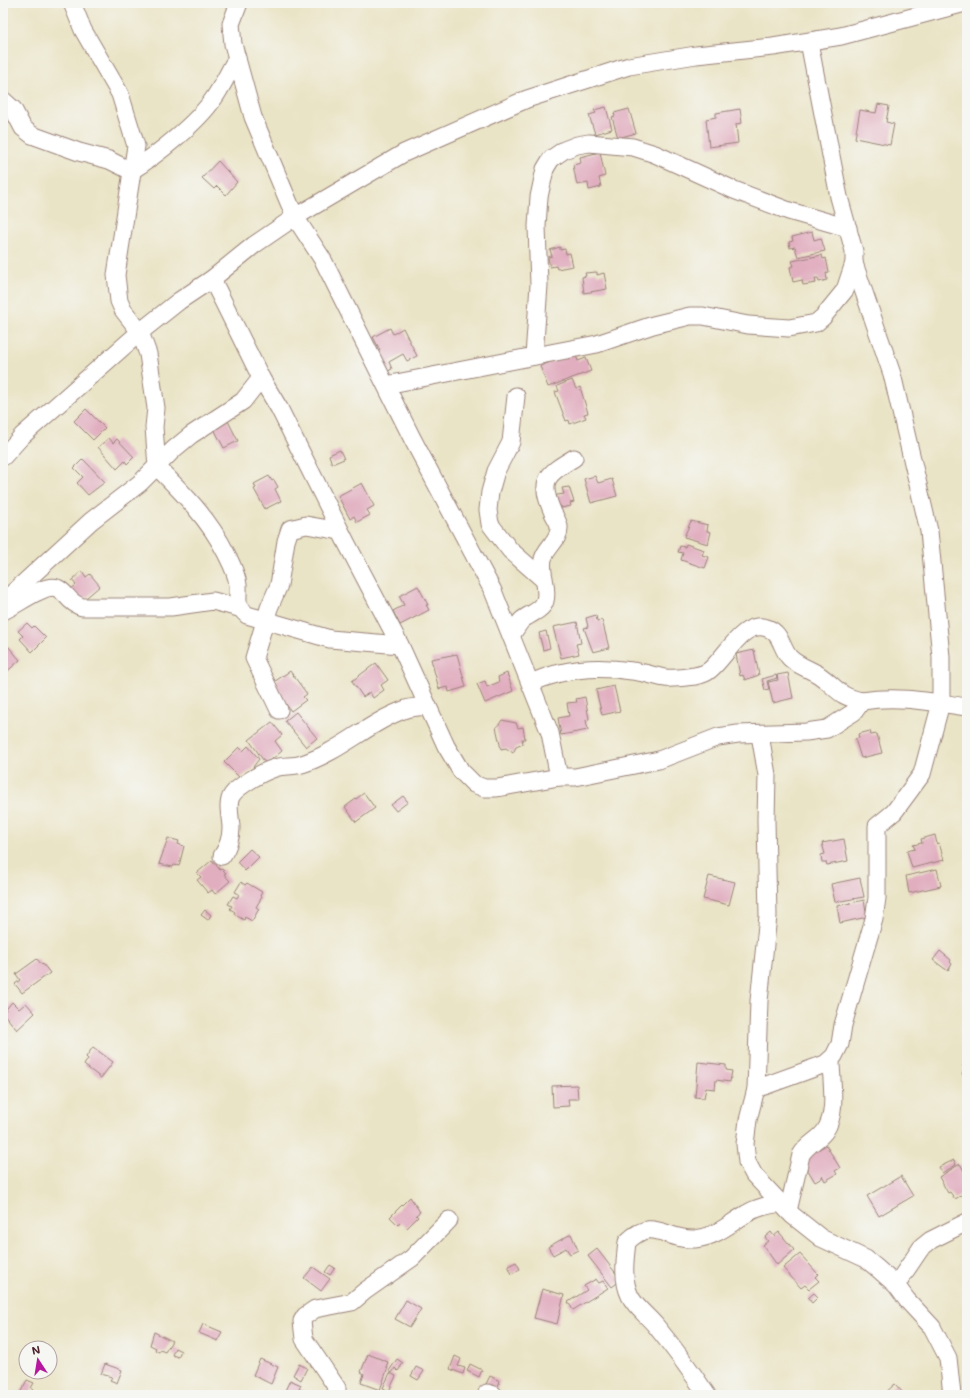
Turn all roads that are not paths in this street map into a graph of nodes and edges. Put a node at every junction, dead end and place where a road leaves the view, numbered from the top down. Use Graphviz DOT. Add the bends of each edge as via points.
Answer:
graph roads {
  1 [pos="72,3"];
  2 [pos="239,3"];
  3 [pos="965,3"];
  4 [pos="809,42"];
  5 [pos="237,58"];
  6 [pos="3,100"];
  7 [pos="131,171"];
  8 [pos="295,217"];
  9 [pos="848,228"];
  10 [pos="854,263"];
  11 [pos="212,279"];
  12 [pos="140,332"];
  13 [pos="534,356"];
  14 [pos="261,378"];
  15 [pos="386,385"];
  16 [pos="516,396"];
  17 [pos="3,457"];
  18 [pos="574,458"];
  19 [pos="157,467"];
  20 [pos="340,531"];
  21 [pos="543,578"];
  22 [pos="3,602"];
  23 [pos="239,608"];
  24 [pos="3,611"];
  25 [pos="264,621"];
  26 [pos="512,635"];
  27 [pos="400,645"];
  28 [pos="531,683"];
  29 [pos="862,701"];
  30 [pos="941,703"];
  31 [pos="427,706"];
  32 [pos="967,707"];
  33 [pos="279,710"];
  34 [pos="760,735"];
  35 [pos="559,777"];
  36 [pos="222,856"];
  37 [pos="831,1060"];
  38 [pos="756,1088"];
  39 [pos="785,1207"];
  40 [pos="449,1220"];
  41 [pos="967,1222"];
  42 [pos="896,1285"];
  43 [pos="337,1395"];
  44 [pos="707,1395"];
  45 [pos="952,1395"];
  1 -- 7 [label="street" via="83,30 120,94 136,146"];
  2 -- 5 [label="street" via="231,24"];
  3 -- 4 [label="street" via="865,31"];
  4 -- 8 [label="street" via="742,52 696,55 629,66 554,89 404,153"];
  4 -- 9 [label="street" via="836,182"];
  5 -- 7 [label="street" via="214,99 203,111 149,160"];
  5 -- 8 [label="street" via="252,117"];
  6 -- 7 [label="street" via="13,109 23,128 32,135 108,160"];
  7 -- 12 [label="street" via="116,275 117,292 123,310"];
  8 -- 11 [label="street" via="254,245"];
  8 -- 15 [label="street" via="323,260"];
  9 -- 10 [label="street" via="854,250"];
  9 -- 13 [label="street" via="789,211 633,147 589,143 564,150 550,159 539,197 537,226 540,285"];
  10 -- 13 [label="street" via="845,290 832,309 816,323 789,328 769,327 690,316 653,325 597,344"];
  10 -- 30 [label="street" via="892,374 929,531 941,657"];
  11 -- 12 [label="street"];
  11 -- 14 [label="street"];
  12 -- 17 [label="street" via="22,436"];
  12 -- 19 [label="street" via="148,354 156,408 154,427"];
  13 -- 15 [label="street"];
  14 -- 19 [label="street" via="244,401 191,435"];
  14 -- 20 [label="street" via="279,408"];
  15 -- 26 [label="street" via="493,591"];
  16 -- 21 [label="street" via="511,442 496,471 490,492 490,524 510,550"];
  18 -- 21 [label="street" via="558,467 545,484 546,497 560,526 558,536 543,557"];
  19 -- 22 [label="street" via="91,521"];
  19 -- 23 [label="street" via="213,530 235,574"];
  20 -- 25 [label="street" via="306,525 290,529 279,585"];
  20 -- 27 [label="street"];
  21 -- 26 [label="street" via="545,600 542,606 522,620"];
  23 -- 24 [label="street" via="213,601 171,607 82,607 72,603 58,589 52,587 33,594"];
  23 -- 25 [label="street" via="247,615"];
  25 -- 27 [label="street" via="330,639"];
  25 -- 33 [label="street" via="254,658"];
  26 -- 28 [label="street"];
  27 -- 31 [label="street"];
  28 -- 29 [label="street" via="548,675 586,668 632,671 666,678 706,673 739,638 754,628 762,627 775,632 789,658 819,675 837,692"];
  28 -- 35 [label="street" via="550,733"];
  29 -- 30 [label="street" via="884,698 920,699"];
  29 -- 34 [label="street" via="854,712 827,729"];
  30 -- 32 [label="street"];
  30 -- 37 [label="street" via="922,774 894,812 877,826 877,898 874,919 843,1025 840,1044"];
  31 -- 35 [label="street" via="461,771 474,784 484,788 497,788"];
  31 -- 36 [label="street" via="407,708 328,753 301,765 276,767 236,791 231,796 228,847"];
  34 -- 35 [label="street" via="738,734 718,738 659,760 575,777"];
  34 -- 38 [label="street" via="767,774 768,916 759,1002"];
  37 -- 38 [label="street"];
  37 -- 39 [label="street" via="830,1119 824,1132 801,1154"];
  38 -- 39 [label="street" via="745,1144 747,1162 754,1175"];
  39 -- 42 [label="street" via="808,1229 821,1238 866,1259"];
  39 -- 44 [label="street" via="765,1206 747,1213 710,1236 687,1238 644,1229 626,1242 625,1277 630,1296 679,1355"];
  40 -- 43 [label="street" via="412,1258 352,1302 315,1309 305,1316 302,1321 304,1339 337,1388"];
  41 -- 42 [label="street" via="931,1240 921,1248"];
  42 -- 45 [label="street" via="932,1327 943,1345 948,1358"];
}
